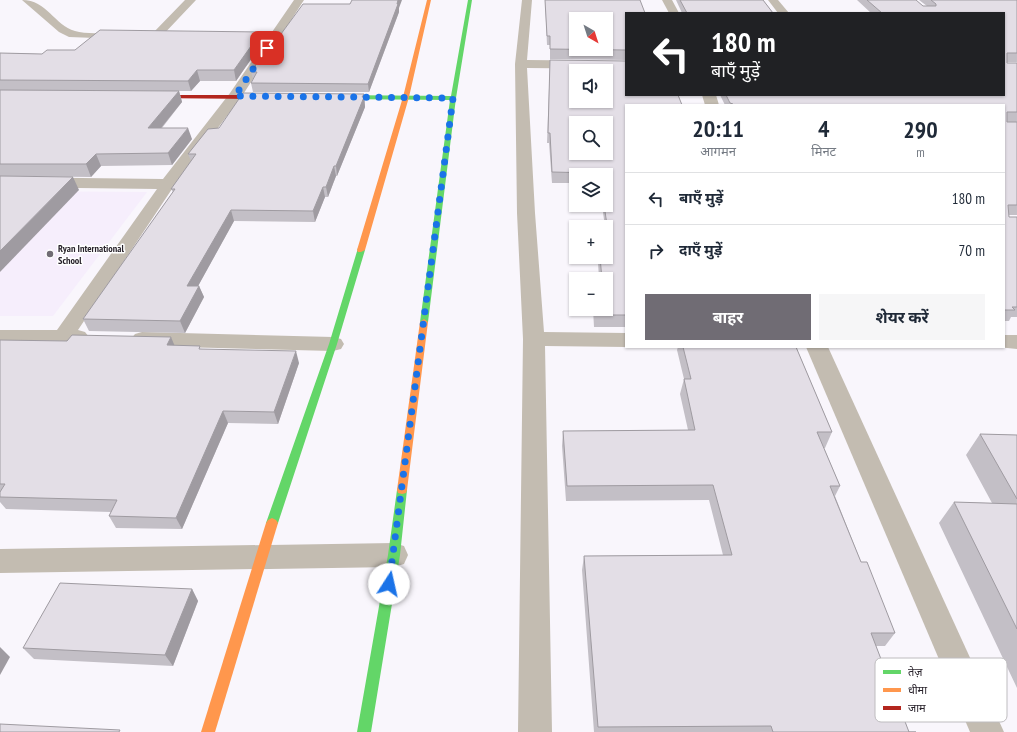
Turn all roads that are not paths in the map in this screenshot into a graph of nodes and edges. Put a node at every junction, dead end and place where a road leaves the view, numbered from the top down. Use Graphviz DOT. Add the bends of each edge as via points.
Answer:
graph roads {
  1 [pos="28,0"];
  2 [pos="191,0"];
  3 [pos="299,0"];
  4 [pos="429,0"];
  5 [pos="470,0"];
  6 [pos="528,0"];
  7 [pos="668,0"];
  8 [pos="773,0"];
  9 [pos="674,12"];
  10 [pos="783,12"];
  11 [pos="156,36"];
  12 [pos="172,36"];
  13 [pos="259,36"];
  14 [pos="275,36"];
  15 [pos="522,64"];
  16 [pos="625,65"];
  17 [pos="141,96"];
  18 [pos="235,96"];
  19 [pos="282,97"];
  20 [pos="328,97"];
  21 [pos="406,97"];
  22 [pos="453,98"];
  23 [pos="0,182"];
  24 [pos="168,184"];
  25 [pos="0,337"];
  26 [pos="62,337"];
  27 [pos="94,338"];
  28 [pos="126,338"];
  29 [pos="534,339"];
  30 [pos="625,340"];
  31 [pos="1005,342"];
  32 [pos="1017,342"];
  33 [pos="333,344"];
  34 [pos="817,348"];
  35 [pos="394,555"];
  36 [pos="260,559"];
  37 [pos="0,561"];
  38 [pos="954,658"];
  39 [pos="983,722"];
  40 [pos="208,732"];
  41 [pos="364,732"];
  42 [pos="535,732"];
  43 [pos="987,732"];
  1 -- 11 [label="street" via="63,30 73,34"];
  2 -- 11 [label="street"];
  3 -- 14 [label="street"];
  4 -- 21 [label="street"];
  5 -- 22 [label="street"];
  6 -- 15 [label="street"];
  7 -- 9 [label="street"];
  8 -- 10 [label="street"];
  11 -- 12 [label="street"];
  13 -- 14 [label="street"];
  14 -- 18 [label="street"];
  15 -- 16 [label="street"];
  15 -- 29 [label="street" via="526,213"];
  17 -- 18 [label="street"];
  18 -- 19 [label="street"];
  18 -- 24 [label="street"];
  20 -- 21 [label="street"];
  21 -- 22 [label="street"];
  21 -- 33 [label="street"];
  22 -- 35 [label="street"];
  23 -- 24 [label="street"];
  24 -- 26 [label="street"];
  25 -- 26 [label="street"];
  26 -- 27 [label="street"];
  28 -- 33 [label="street"];
  29 -- 30 [label="street"];
  29 -- 42 [label="street"];
  31 -- 32 [label="street"];
  33 -- 36 [label="street"];
  34 -- 38 [label="street"];
  35 -- 36 [label="street"];
  35 -- 41 [label="street"];
  36 -- 37 [label="street"];
  36 -- 40 [label="street"];
  39 -- 43 [label="street"];
}
